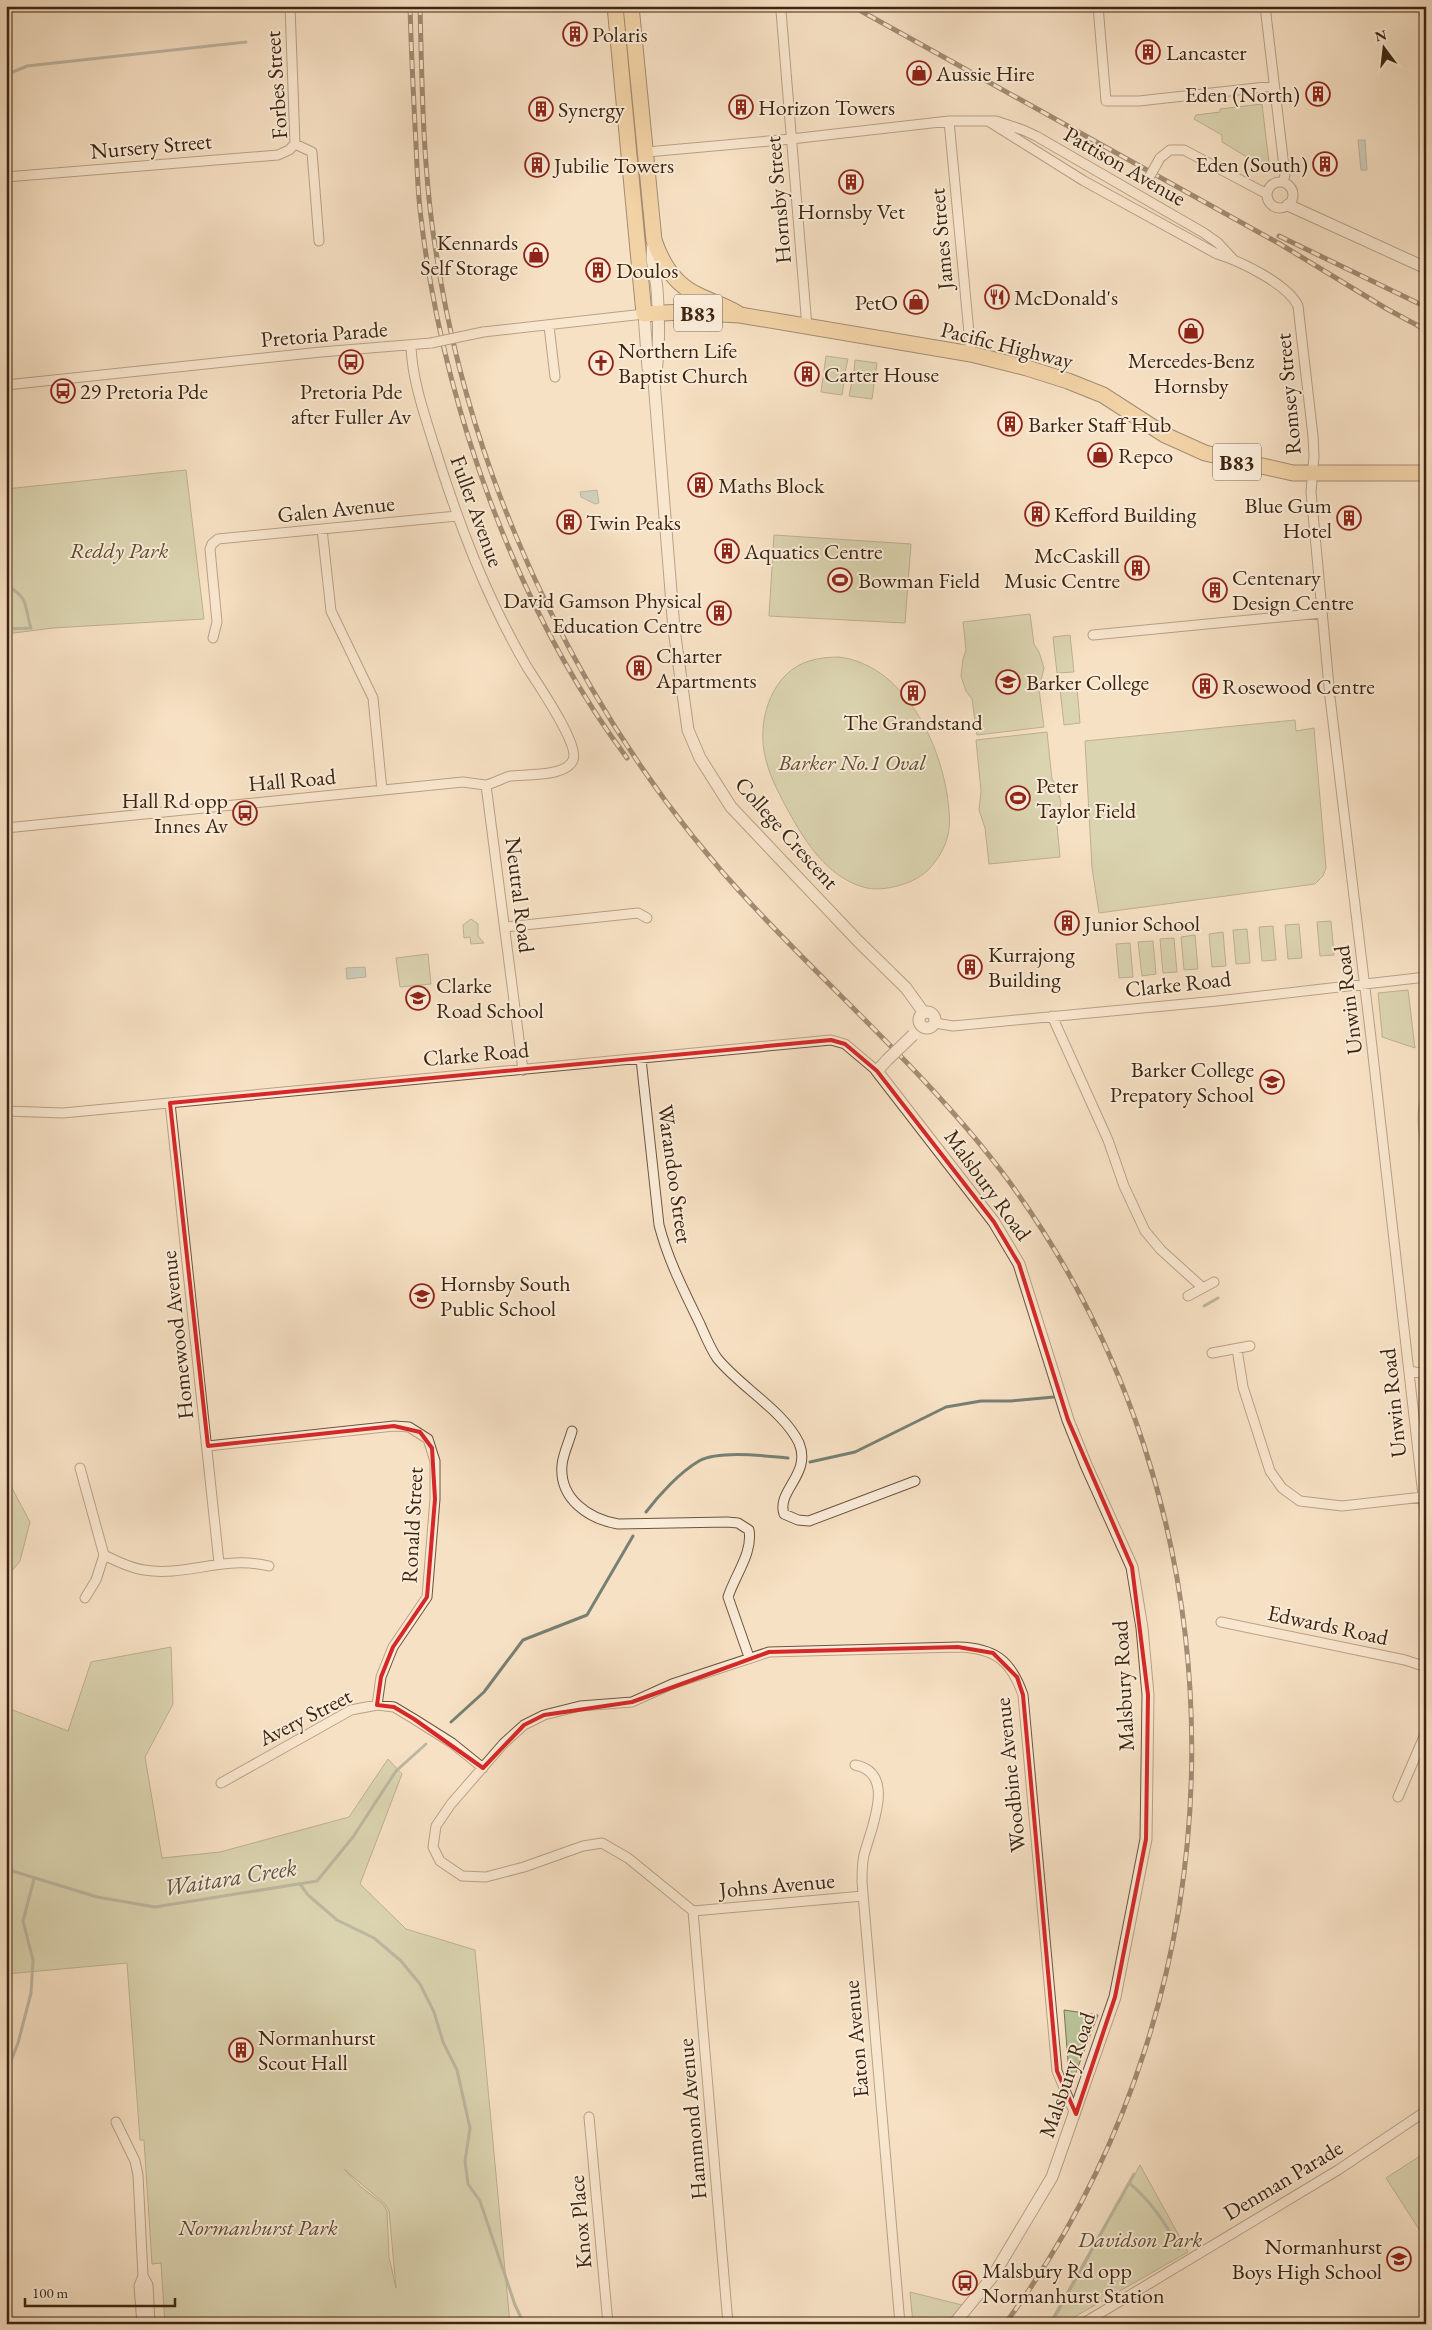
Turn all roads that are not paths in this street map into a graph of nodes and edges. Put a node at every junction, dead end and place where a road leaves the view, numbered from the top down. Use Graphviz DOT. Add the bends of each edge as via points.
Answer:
graph roads {
  1 [pos="290,6"];
  2 [pos="615,6"];
  3 [pos="630,6"];
  4 [pos="1098,6"];
  5 [pos="1265,6"];
  6 [pos="1424,6"];
  7 [pos="781,11"];
  8 [pos="1426,24"];
  9 [pos="1274,86"];
  10 [pos="949,121"];
  11 [pos="988,121"];
  12 [pos="792,139"];
  13 [pos="295,144"];
  14 [pos="647,152"];
  15 [pos="6,177"];
  16 [pos="1283,182"];
  17 [pos="1267,194"];
  18 [pos="1139,196"];
  19 [pos="1288,204"];
  20 [pos="654,240"];
  21 [pos="319,241"];
  22 [pos="1234,259"];
  23 [pos="1426,268"];
  24 [pos="1299,310"];
  25 [pos="650,314"];
  26 [pos="740,315"];
  27 [pos="549,326"];
  28 [pos="807,327"];
  29 [pos="411,346"];
  30 [pos="970,354"];
  31 [pos="555,377"];
  32 [pos="6,385"];
  33 [pos="1426,473"];
  34 [pos="1312,474"];
  35 [pos="457,516"];
  36 [pos="322,529"];
  37 [pos="1322,613"];
  38 [pos="1093,635"];
  39 [pos="213,638"];
  40 [pos="574,758"];
  41 [pos="486,785"];
  42 [pos="382,790"];
  43 [pos="6,828"];
  44 [pos="647,918"];
  45 [pos="505,927"];
  46 [pos="1426,977"];
  47 [pos="1365,984"];
  48 [pos="924,1013"];
  49 [pos="1052,1016"];
  50 [pos="935,1023"];
  51 [pos="921,1026"];
  52 [pos="641,1059"];
  53 [pos="523,1070"];
  54 [pos="877,1071"];
  55 [pos="170,1103"];
  56 [pos="6,1111"];
  57 [pos="1214,1282"];
  58 [pos="1203,1288"];
  59 [pos="1188,1296"];
  60 [pos="1250,1346"];
  61 [pos="1237,1349"];
  62 [pos="1212,1353"];
  63 [pos="1409,1371"];
  64 [pos="1426,1374"];
  65 [pos="572,1431"];
  66 [pos="208,1446"];
  67 [pos="80,1468"];
  68 [pos="915,1481"];
  69 [pos="1423,1497"];
  70 [pos="1426,1522"];
  71 [pos="104,1555"];
  72 [pos="219,1563"];
  73 [pos="269,1566"];
  74 [pos="84,1598"];
  75 [pos="1221,1622"];
  76 [pos="748,1657"];
  77 [pos="1426,1667"];
  78 [pos="378,1705"];
  79 [pos="1426,1732"];
  80 [pos="855,1765"];
  81 [pos="483,1768"];
  82 [pos="221,1783"];
  83 [pos="1398,1797"];
  84 [pos="863,1896"];
  85 [pos="693,1911"];
  86 [pos="1426,2111"];
  87 [pos="1076,2114"];
  88 [pos="589,2117"];
  89 [pos="116,2122"];
  90 [pos="143,2276"];
  91 [pos="142,2324"];
  92 [pos="150,2324"];
  93 [pos="608,2324"];
  94 [pos="728,2324"];
  95 [pos="900,2324"];
  96 [pos="954,2324"];
  97 [pos="1082,2324"];
  1 -- 13 [label="street, Forbes Street"];
  2 -- 25 [label="main road, B83"];
  3 -- 14 [label="main road, Pacific Highway / B83"];
  4 -- 9 [label="street" via="1106,100 1139,101"];
  5 -- 9 [label="street"];
  6 -- 8 [label="street"];
  7 -- 12 [label="street, Hornsby Street"];
  9 -- 16 [label="street" via="1285,175"];
  10 -- 11 [label="street, Pattison Avenue"];
  10 -- 12 [label="street, Pattison Avenue"];
  10 -- 30 [label="street, James Street"];
  11 -- 18 [label="street, Pattison Avenue" via="1023,130"];
  11 -- 22 [label="street, Pattison Avenue" via="1084,181 1217,254"];
  12 -- 14 [label="street, Pattison Avenue"];
  12 -- 28 [label="street, Hornsby Street"];
  13 -- 15 [label="street, Nursery Street" via="278,155"];
  13 -- 21 [label="street, Forbes Street" via="310,149 314,158"];
  14 -- 20 [label="main road, Pacific Highway / B83"];
  16 -- 17 [label="street" via="1271,186"];
  16 -- 19 [label="street" via="1292,190"];
  17 -- 18 [label="street, bridge" via="1184,150 1170,150 1160,158"];
  17 -- 19 [label="street" via="1269,202 1276,207"];
  18 -- 22 [label="street, Pattison Avenue" via="1218,242"];
  19 -- 23 [label="street"];
  20 -- 25 [label="street, Pacific Highway" via="650,254 657,291"];
  20 -- 26 [label="main road, Pacific Highway / B83" via="663,261 679,281 692,292"];
  22 -- 24 [label="street, Pattison Avenue" via="1290,293"];
  24 -- 34 [label="street, Romsey Street" via="1313,436"];
  25 -- 26 [label="main road, Pacific Highway / B83"];
  25 -- 27 [label="street, Pretoria Parade"];
  25 -- 48 [label="street, College Crescent" via="648,368 654,381 674,628 688,730 700,758 731,808 906,988"];
  26 -- 28 [label="main road, Pacific Highway / B83"];
  27 -- 29 [label="street, Pretoria Parade, bridge" via="483,332"];
  27 -- 31 [label="street"];
  28 -- 30 [label="main road, Pacific Highway / B83"];
  29 -- 32 [label="street, Pretoria Parade" via="321,352"];
  29 -- 35 [label="street, Fuller Avenue" via="412,366 425,416"];
  30 -- 34 [label="main road, Pacific Highway / B83" via="1027,368 1095,392 1165,435 1205,453 1293,473"];
  33 -- 34 [label="main road, Pacific Highway / B83"];
  34 -- 37 [label="street, Unwin Road"];
  35 -- 36 [label="street, Galen Avenue"];
  35 -- 40 [label="street, Fuller Avenue" via="488,594 566,733"];
  36 -- 39 [label="street, Galen Avenue" via="218,539 212,544 217,622"];
  36 -- 42 [label="street" via="331,611 373,698"];
  37 -- 38 [label="street"];
  37 -- 47 [label="street, Unwin Road"];
  40 -- 41 [label="street, Hall Road" via="564,770 510,776"];
  41 -- 42 [label="street, Hall Road" via="463,782"];
  41 -- 45 [label="street, Neutral Road"];
  42 -- 43 [label="street, Hall Road"];
  44 -- 45 [label="street" via="638,913"];
  45 -- 53 [label="street, Neutral Road"];
  46 -- 47 [label="street, Clarke Road"];
  47 -- 49 [label="street, Clarke Road"];
  47 -- 63 [label="street, Unwin Road"];
  48 -- 50 [label="street" via="932,1014"];
  48 -- 51 [label="street" via="919,1020"];
  49 -- 50 [label="street, Clarke Road" via="953,1026"];
  49 -- 58 [label="street" via="1145,1231"];
  50 -- 51 [label="street" via="930,1028"];
  51 -- 54 [label="street, bridge"];
  52 -- 53 [label="street, Clarke Road"];
  52 -- 54 [label="street, Clarke Road" via="831,1040 845,1044"];
  52 -- 68 [label="street, Warandoo Street" via="659,1225 666,1251 716,1356 789,1428 801,1451 796,1481 784,1496 784,1514 809,1521"];
  53 -- 55 [label="street, Clarke Road"];
  54 -- 87 [label="street, Malsbury Road" via="994,1222 1019,1264 1068,1420 1132,1567 1148,1695 1146,1839 1115,1998"];
  55 -- 56 [label="street, Clarke Road" via="63,1113"];
  55 -- 66 [label="street, Homewood Avenue"];
  57 -- 58 [label="street"];
  58 -- 59 [label="street"];
  60 -- 61 [label="street"];
  61 -- 62 [label="street"];
  61 -- 69 [label="street" via="1243,1387 1270,1471 1282,1488 1300,1501 1342,1506"];
  63 -- 64 [label="street"];
  63 -- 69 [label="street, Unwin Road"];
  65 -- 76 [label="street" via="562,1466 565,1486 575,1504 589,1516 618,1524 727,1522 738,1523 749,1530 751,1540 746,1556 728,1597"];
  66 -- 72 [label="street, Homewood Avenue"];
  66 -- 78 [label="street, Ronald Street" via="394,1426 409,1427 428,1439 435,1461 427,1597 393,1647 381,1677"];
  67 -- 71 [label="street"];
  69 -- 70 [label="street, Unwin Road"];
  71 -- 72 [label="street" via="142,1570 161,1572"];
  71 -- 74 [label="street" via="96,1580"];
  72 -- 73 [label="street" via="253,1562"];
  75 -- 77 [label="street, Edwards Road"];
  76 -- 81 [label="street, Woodbine Avenue" via="632,1702 580,1706 544,1715 524,1725"];
  76 -- 87 [label="street, Woodbine Avenue" via="769,1652 979,1648 993,1653 1017,1677 1023,1695 1058,2071"];
  78 -- 81 [label="street, Avery Street" via="394,1708 414,1719"];
  78 -- 82 [label="street, Avery Street" via="351,1710"];
  79 -- 83 [label="street"];
  80 -- 84 [label="street, Eaton Avenue" via="870,1770 877,1785 875,1820 864,1858"];
  81 -- 85 [label="street, Woodbine Avenue" via="436,1826 432,1847 440,1861 462,1876 486,1877 602,1843 628,1858"];
  84 -- 85 [label="street, Johns Avenue"];
  84 -- 95 [label="street, Eaton Avenue"];
  85 -- 94 [label="street, Hammond Avenue"];
  86 -- 97 [label="street, Denman Parade" via="1338,2170"];
  87 -- 96 [label="street, Malsbury Road" via="1052,2177 992,2276"];
  88 -- 93 [label="street, Knox Place"];
  89 -- 90 [label="street" via="135,2161 138,2175"];
  90 -- 91 [label="street" via="139,2286"];
  90 -- 92 [label="street" via="148,2285"];
}
